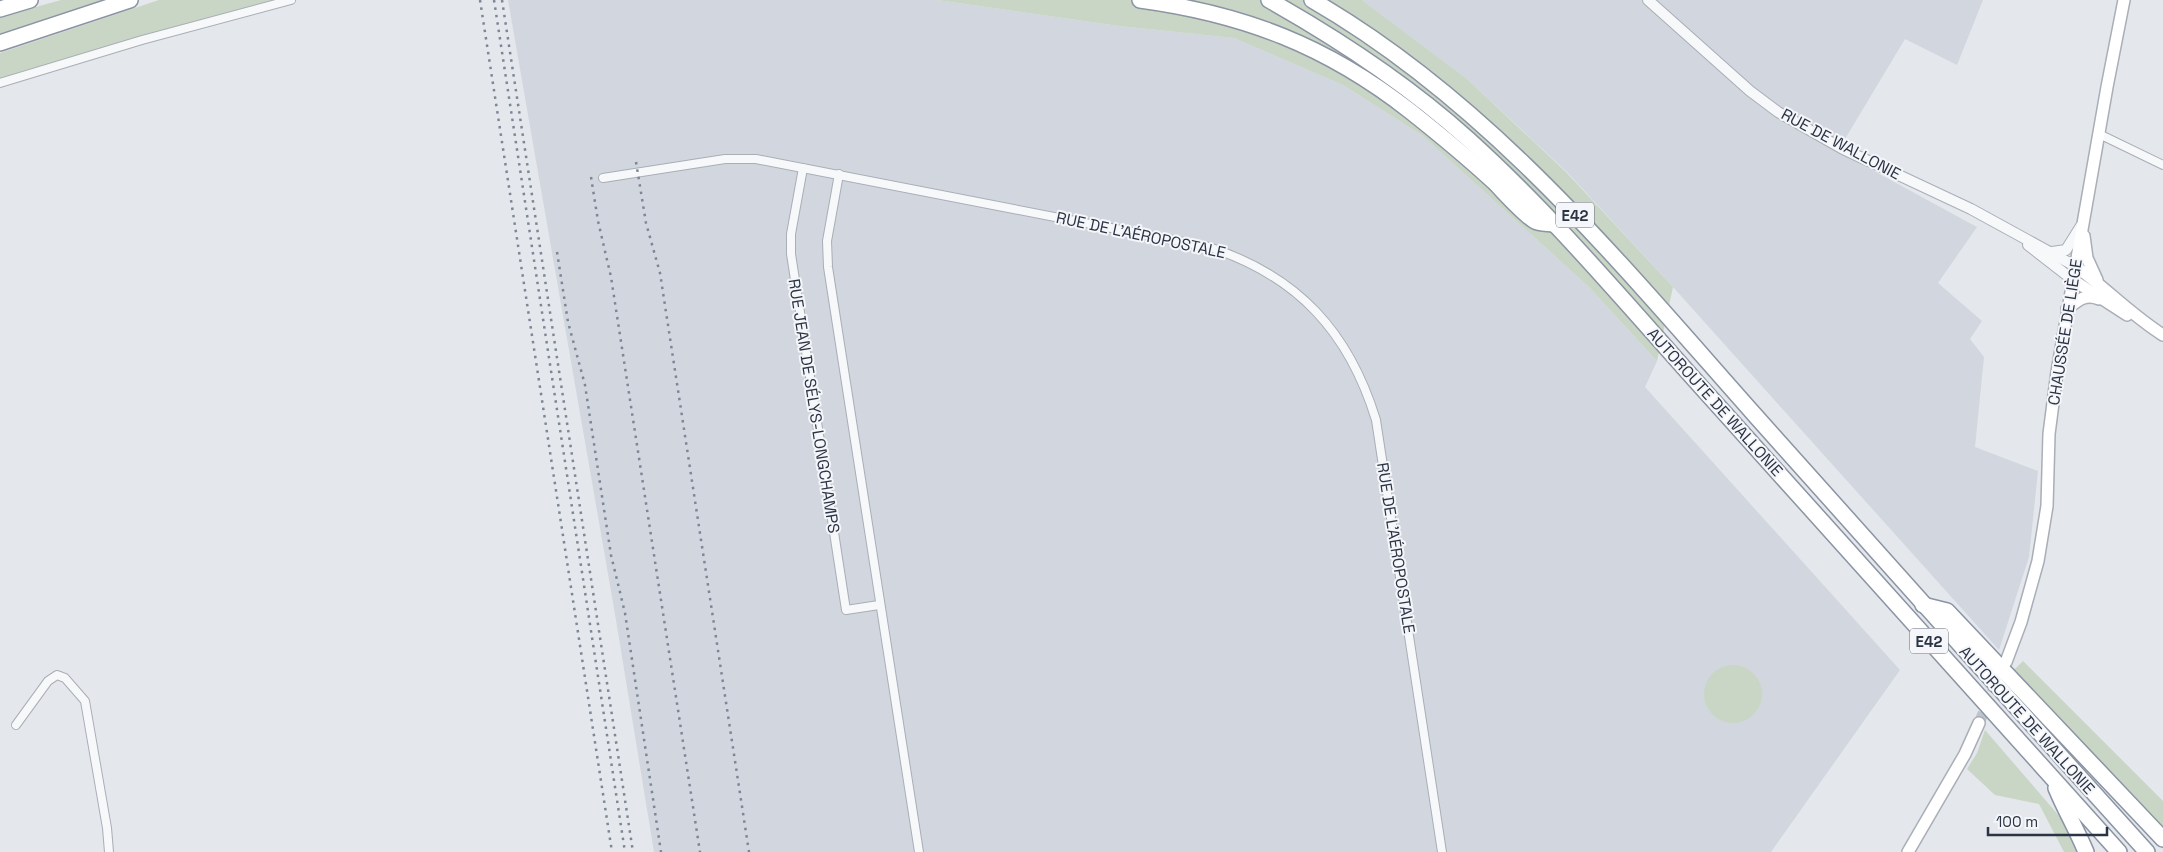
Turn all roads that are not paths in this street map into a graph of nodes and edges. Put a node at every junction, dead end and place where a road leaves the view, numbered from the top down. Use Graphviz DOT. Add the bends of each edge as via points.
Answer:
graph roads {
  1 [pos="30,0"];
  2 [pos="130,0"];
  3 [pos="291,0"];
  4 [pos="1140,0"];
  5 [pos="1269,0"];
  6 [pos="1312,0"];
  7 [pos="1648,0"];
  8 [pos="2124,0"];
  9 [pos="0,9"];
  10 [pos="0,43"];
  11 [pos="0,83"];
  12 [pos="2099,134"];
  13 [pos="2163,165"];
  14 [pos="802,168"];
  15 [pos="839,174"];
  16 [pos="603,178"];
  17 [pos="1554,224"];
  18 [pos="2083,224"];
  19 [pos="2003,226"];
  20 [pos="2051,252"];
  21 [pos="2075,266"];
  22 [pos="2073,280"];
  23 [pos="2099,284"];
  24 [pos="2102,300"];
  25 [pos="2067,309"];
  26 [pos="2138,319"];
  27 [pos="2163,335"];
  28 [pos="879,605"];
  29 [pos="1923,605"];
  30 [pos="2006,662"];
  31 [pos="1979,723"];
  32 [pos="16,725"];
  33 [pos="2053,779"];
  34 [pos="2092,822"];
  35 [pos="2163,839"];
  36 [pos="109,852"];
  37 [pos="919,852"];
  38 [pos="1442,852"];
  39 [pos="1908,852"];
  40 [pos="2086,852"];
  41 [pos="2107,852"];
  42 [pos="2118,852"];
  43 [pos="2146,852"];
  1 -- 9 [label="highway"];
  2 -- 10 [label="highway"];
  3 -- 11 [label="street"];
  4 -- 17 [label="highway" via="1180,5 1234,18 1306,45 1352,70 1408,110 1465,156 1536,221"];
  5 -- 17 [label="highway, AUTOROUTE DE WALLONIE / E42" via="1350,48 1400,84 1468,139"];
  6 -- 29 [label="highway, AUTOROUTE DE WALLONIE / E42" via="1404,61 1481,123 1534,173 1668,317"];
  7 -- 19 [label="street, RUE DE WALLONIE" via="1778,112 1843,149"];
  8 -- 12 [label="main road, CHAUSSÉE DE LIÈGE"];
  12 -- 13 [label="street"];
  12 -- 18 [label="main road, CHAUSSÉE DE LIÈGE"];
  14 -- 15 [label="street, RUE DE L'AÉROPOSTALE"];
  14 -- 16 [label="street, RUE DE L'AÉROPOSTALE" via="741,158"];
  14 -- 28 [label="street, RUE JEAN DE SÉLYS-LONGCHAMPS" via="791,234 791,254 846,610"];
  15 -- 28 [label="street, RUE JEAN DE SÉLYS-LONGCHAMPS" via="827,241 828,267"];
  15 -- 38 [label="street, RUE DE L'AÉROPOSTALE" via="1209,247 1264,270 1312,307 1354,364 1376,420"];
  17 -- 33 [label="highway, AUTOROUTE DE WALLONIE / E42"];
  18 -- 20 [label="street" via="2065,250"];
  18 -- 21 [label="main road, CHAUSSÉE DE LIÈGE"];
  18 -- 23 [label="main road" via="2088,258"];
  19 -- 20 [label="street, RUE DE WALLONIE"];
  19 -- 22 [label="street, RUE DE WALLONIE"];
  20 -- 21 [label="street, RUE DE WALLONIE"];
  21 -- 22 [label="main road, CHAUSSÉE DE LIÈGE"];
  21 -- 23 [label="main road"];
  22 -- 24 [label="main road"];
  22 -- 25 [label="main road, CHAUSSÉE DE LIÈGE"];
  23 -- 26 [label="main road"];
  24 -- 25 [label="main road" via="2084,297"];
  24 -- 26 [label="main road"];
  25 -- 30 [label="main road, CHAUSSÉE DE LIÈGE" via="2050,421 2047,506 2038,561"];
  26 -- 27 [label="main road"];
  28 -- 37 [label="street, RUE JEAN DE SÉLYS-LONGCHAMPS"];
  29 -- 35 [label="highway" via="1947,611"];
  29 -- 43 [label="highway, AUTOROUTE DE WALLONIE / E42"];
  31 -- 39 [label="main road" via="1965,754"];
  32 -- 36 [label="street" via="48,682 57,675 62,676 85,701"];
  33 -- 34 [label="highway, AUTOROUTE DE WALLONIE / E42"];
  33 -- 40 [label="highway"];
  34 -- 41 [label="highway" via="2096,839"];
  34 -- 42 [label="highway, AUTOROUTE DE WALLONIE / E42"];
}
